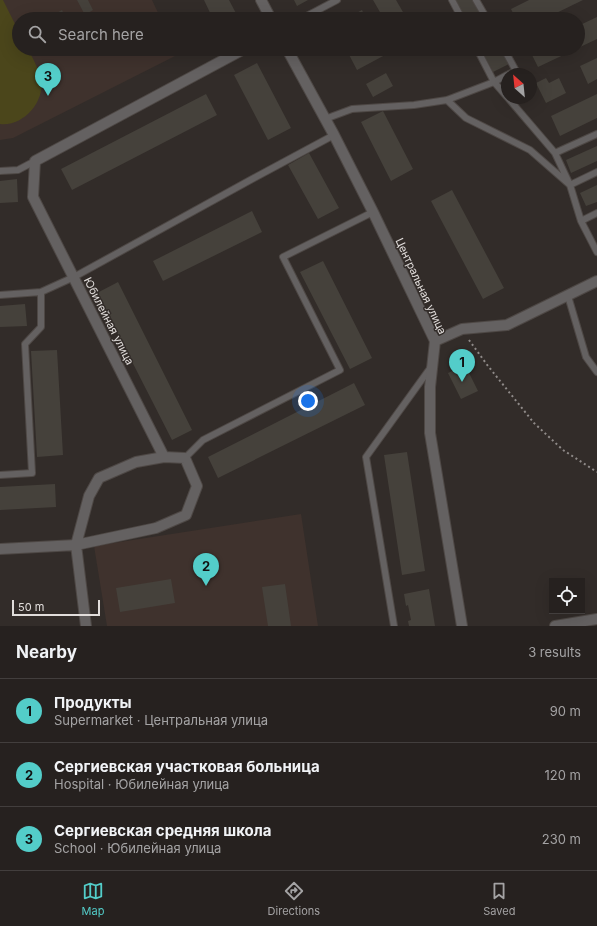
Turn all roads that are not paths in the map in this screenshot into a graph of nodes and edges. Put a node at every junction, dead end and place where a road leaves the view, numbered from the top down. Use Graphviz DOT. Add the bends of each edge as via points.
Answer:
graph roads {
  1 [pos="261,0"];
  2 [pos="337,0"];
  3 [pos="452,0"];
  4 [pos="476,0"];
  5 [pos="267,12"];
  6 [pos="314,12"];
  7 [pos="458,12"];
  8 [pos="483,12"];
  9 [pos="231,56"];
  10 [pos="291,56"];
  11 [pos="481,56"];
  12 [pos="508,56"];
  13 [pos="514,68"];
  14 [pos="501,78"];
  15 [pos="494,82"];
  16 [pos="501,90"];
  17 [pos="447,100"];
  18 [pos="514,104"];
  19 [pos="325,118"];
  20 [pos="597,134"];
  21 [pos="334,136"];
  22 [pos="555,153"];
  23 [pos="35,161"];
  24 [pos="0,171"];
  25 [pos="597,172"];
  26 [pos="570,184"];
  27 [pos="373,212"];
  28 [pos="597,213"];
  29 [pos="581,221"];
  30 [pos="597,252"];
  31 [pos="74,277"];
  32 [pos="597,281"];
  33 [pos="41,292"];
  34 [pos="0,295"];
  35 [pos="568,296"];
  36 [pos="435,342"];
  37 [pos="432,364"];
  38 [pos="597,372"];
  39 [pos="164,457"];
  40 [pos="185,458"];
  41 [pos="0,475"];
  42 [pos="76,545"];
  43 [pos="0,549"];
  44 [pos="597,619"];
  45 [pos="86,626"];
  46 [pos="394,626"];
  47 [pos="462,626"];
  48 [pos="555,626"];
  1 -- 5 [label="street"];
  2 -- 6 [label="lane"];
  3 -- 7 [label="lane"];
  4 -- 8 [label="lane"];
  9 -- 23 [label="street"];
  10 -- 19 [label="street, Центральная улица"];
  11 -- 15 [label="lane"];
  12 -- 13 [label="lane"];
  14 -- 15 [label="lane"];
  15 -- 16 [label="lane"];
  15 -- 17 [label="lane"];
  17 -- 19 [label="lane" via="352,109"];
  17 -- 26 [label="lane" via="466,118 530,150"];
  18 -- 22 [label="lane"];
  19 -- 21 [label="street, Центральная улица"];
  20 -- 22 [label="lane"];
  21 -- 27 [label="street, Центральная улица"];
  21 -- 31 [label="lane"];
  22 -- 26 [label="lane"];
  23 -- 24 [label="lane" via="18,170"];
  23 -- 31 [label="street, Юбилейная улица" via="33,197"];
  25 -- 26 [label="lane"];
  26 -- 29 [label="lane"];
  27 -- 36 [label="street, Центральная улица"];
  27 -- 40 [label="lane" via="283,257 340,370 203,440"];
  28 -- 29 [label="lane"];
  29 -- 30 [label="lane"];
  31 -- 33 [label="lane"];
  31 -- 39 [label="street, Юбилейная улица"];
  32 -- 35 [label="street"];
  33 -- 34 [label="lane"];
  33 -- 41 [label="lane" via="41,327 25,344 32,473"];
  35 -- 36 [label="street" via="507,325 462,329"];
  35 -- 38 [label="lane" via="586,357"];
  36 -- 37 [label="street, Центральная улица"];
  37 -- 46 [label="lane" via="366,458"];
  37 -- 47 [label="street, Центральная улица" via="430,434"];
  39 -- 40 [label="street"];
  39 -- 42 [label="street" via="136,462 99,478 89,496"];
  40 -- 42 [label="street" via="197,486 186,515 156,528"];
  42 -- 43 [label="street"];
  42 -- 45 [label="street"];
  44 -- 48 [label="street"];
}
